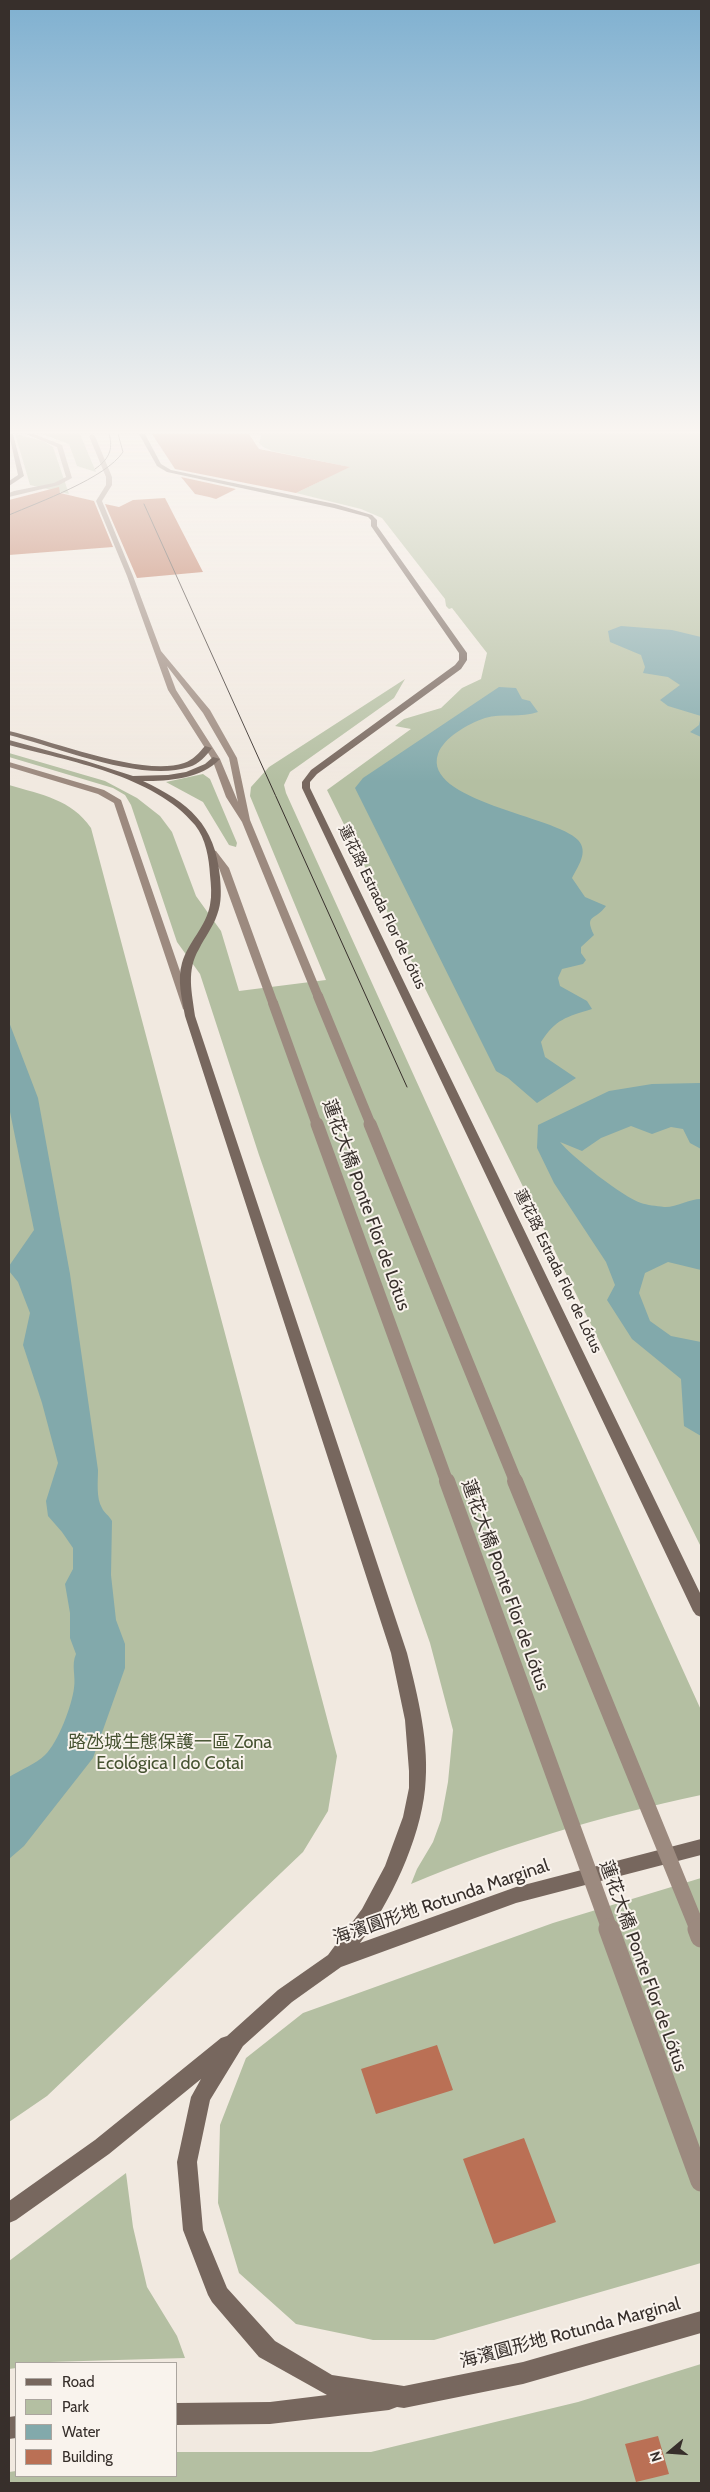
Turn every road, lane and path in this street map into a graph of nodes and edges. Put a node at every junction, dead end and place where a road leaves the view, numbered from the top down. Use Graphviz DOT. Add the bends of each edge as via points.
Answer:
graph roads {
  1 [pos="119,550"];
  2 [pos="391,550"];
  3 [pos="158,649"];
  4 [pos="9,733"];
  5 [pos="9,743"];
  6 [pos="208,748"];
  7 [pos="216,759"];
  8 [pos="9,764"];
  9 [pos="129,778"];
  10 [pos="247,822"];
  11 [pos="213,853"];
  12 [pos="190,1016"];
  13 [pos="701,1611"];
  14 [pos="701,1847"];
  15 [pos="701,1938"];
  16 [pos="335,1961"];
  17 [pos="236,2039"];
  18 [pos="701,2181"];
  19 [pos="9,2212"];
  20 [pos="701,2322"];
  21 [pos="404,2397"];
  22 [pos="178,2414"];
  1 -- 3 [label="main road"];
  2 -- 13 [label="main road, 蓮花路 Estrada Flor de Lótus" via="463,653 463,660 458,667 314,772 306,782 306,788"];
  3 -- 6 [label="main road" via="172,690"];
  3 -- 10 [label="main road" via="207,712 233,758"];
  4 -- 6 [label="main road" via="143,768 185,766 200,758"];
  5 -- 9 [label="main road"];
  6 -- 7 [label="main road"];
  7 -- 9 [label="main road" via="203,768 179,776"];
  7 -- 10 [label="main road" via="230,797"];
  8 -- 12 [label="main road" via="101,792 118,802"];
  9 -- 11 [label="main road" via="162,793 188,812 203,829"];
  10 -- 15 [label="main road, 蓮花大橋 Ponte Flor de Lótus, bridge"];
  11 -- 12 [label="main road" via="217,900 204,935 187,964"];
  11 -- 18 [label="main road, 蓮花大橋 Ponte Flor de Lótus, bridge" via="224,868"];
  12 -- 16 [label="main road" via="399,1653 418,1748 417,1790 405,1836 372,1908"];
  14 -- 16 [label="main road, 海濱圓形地 Rotunda Marginal" via="516,1895"];
  16 -- 17 [label="main road, 海濱圓形地 Rotunda Marginal" via="285,1996"];
  17 -- 19 [label="main road" via="102,2147"];
  17 -- 21 [label="main road, 海濱圓形地 Rotunda Marginal" via="201,2097 187,2162 193,2230 219,2295 267,2349 329,2385"];
  20 -- 21 [label="main road, 海濱圓形地 Rotunda Marginal" via="524,2373"];
  21 -- 22 [label="main road" via="270,2412"];
}
